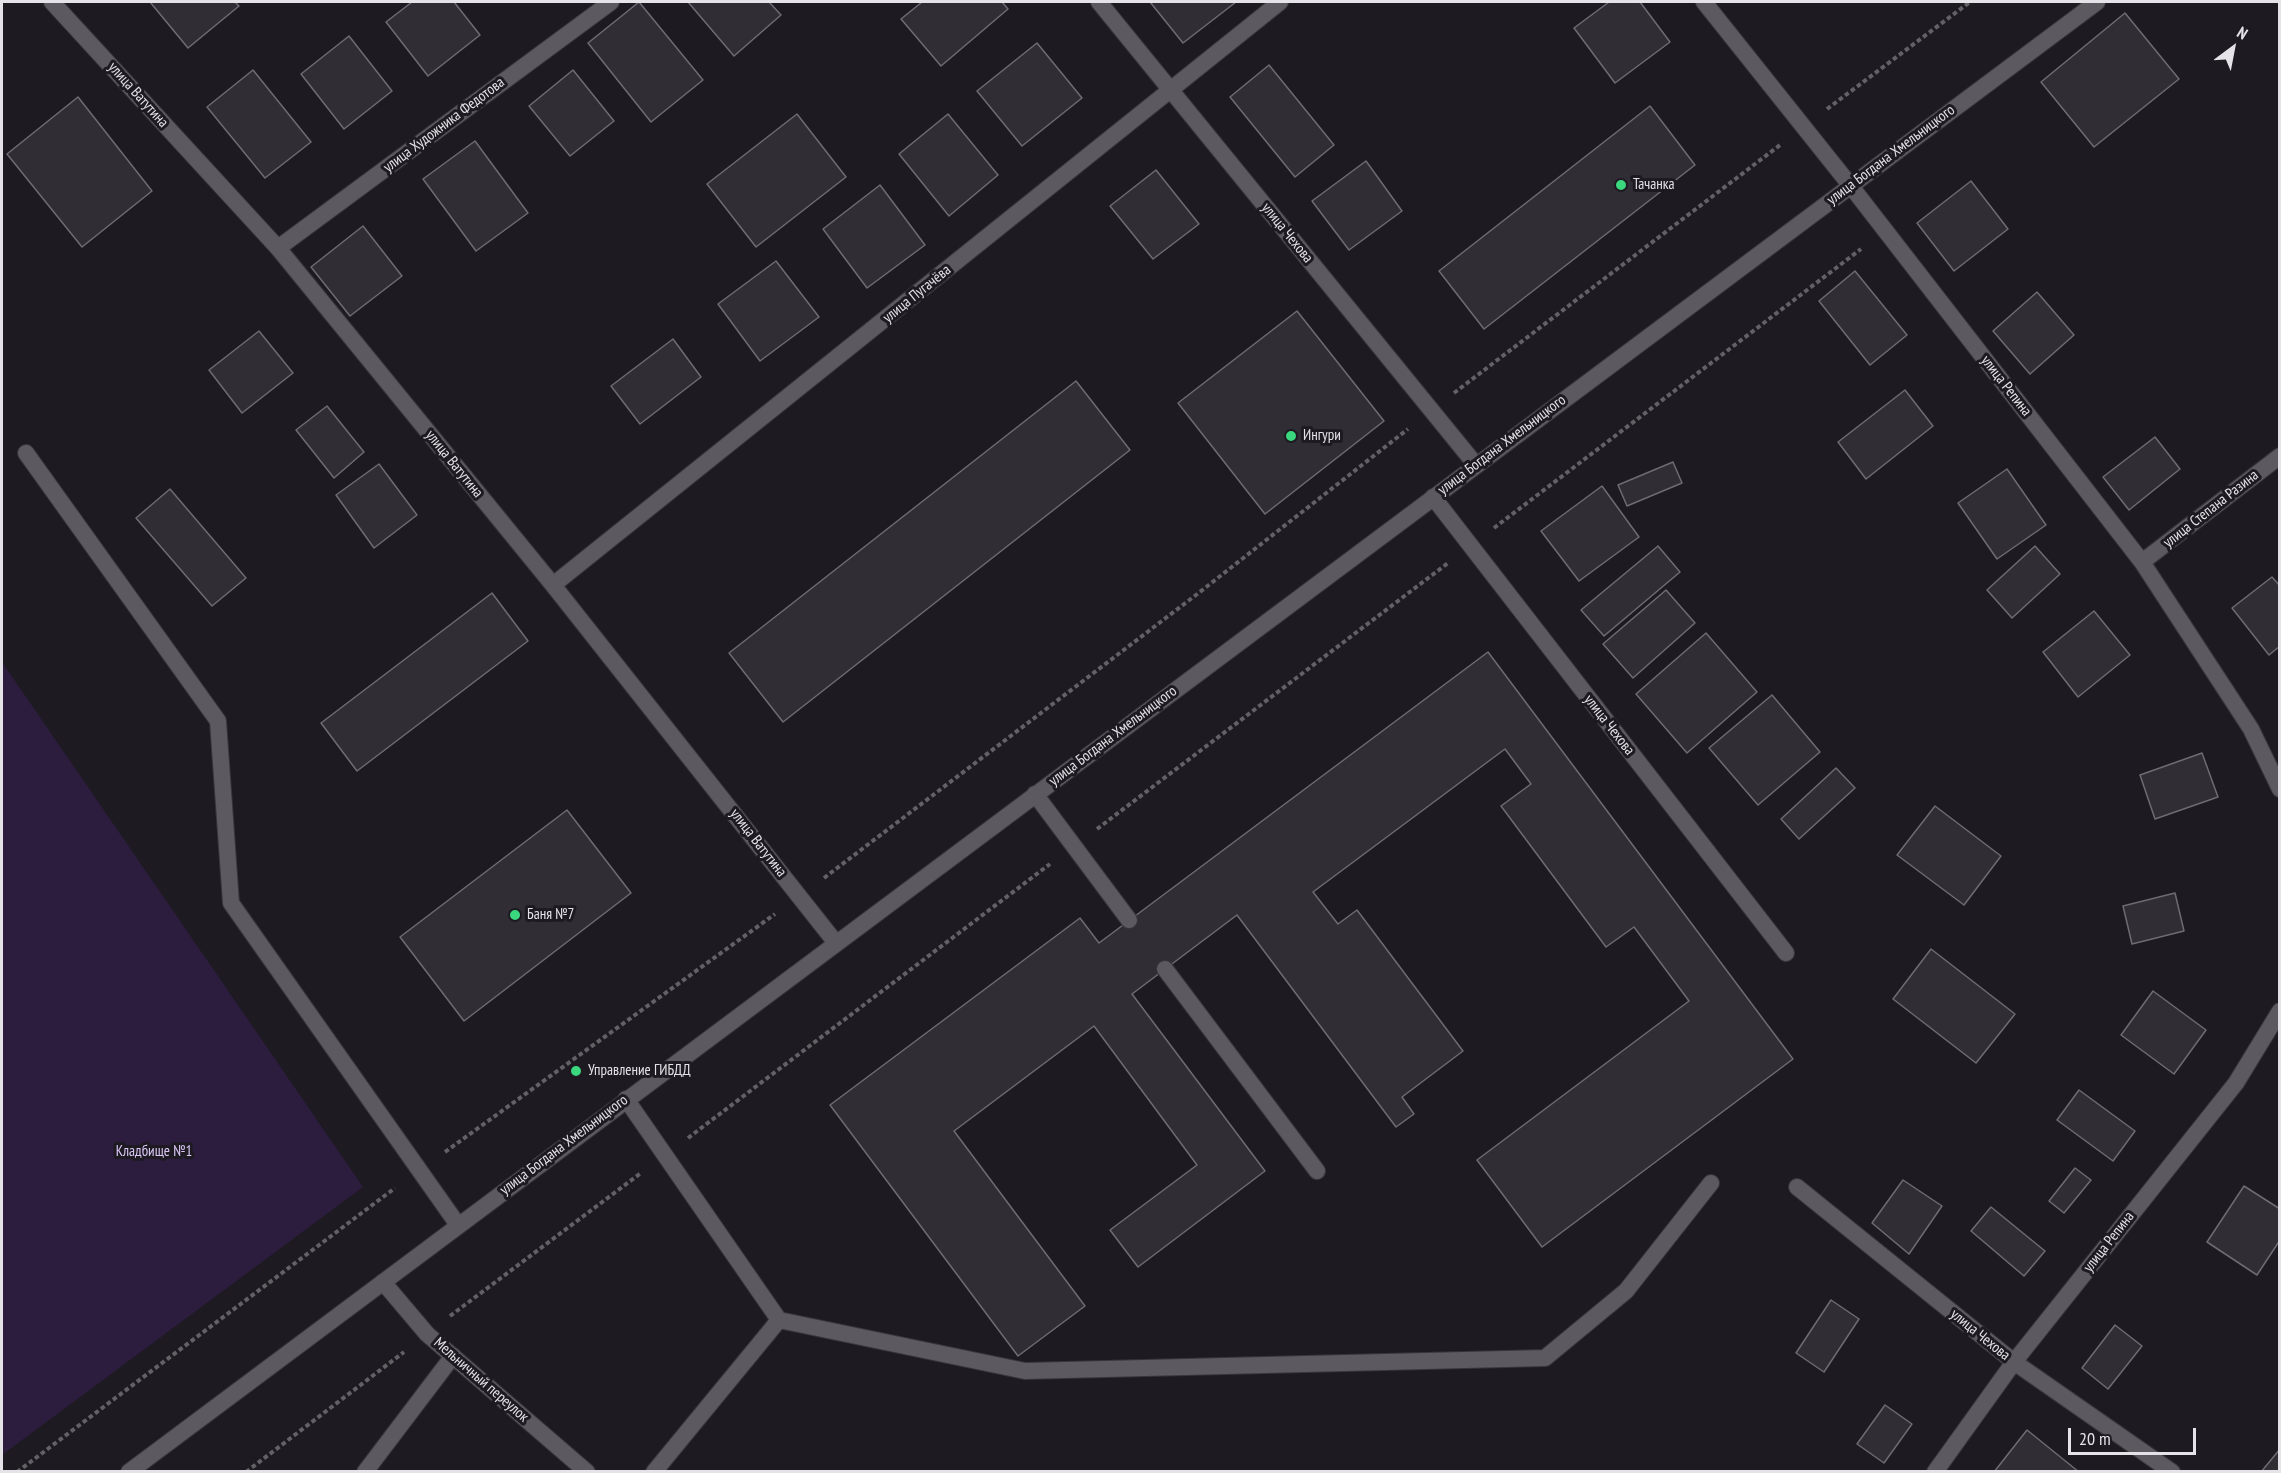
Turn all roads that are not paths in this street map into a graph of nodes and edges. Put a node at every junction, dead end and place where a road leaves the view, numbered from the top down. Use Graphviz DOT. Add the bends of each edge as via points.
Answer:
graph roads {
  1 [pos="52,2"];
  2 [pos="611,2"];
  3 [pos="1099,2"];
  4 [pos="1280,2"];
  5 [pos="1704,2"];
  6 [pos="2097,2"];
  7 [pos="1171,90"];
  8 [pos="1850,185"];
  9 [pos="278,248"];
  10 [pos="26,453"];
  11 [pos="2280,456"];
  12 [pos="1476,465"];
  13 [pos="1433,497"];
  14 [pos="2142,561"];
  15 [pos="553,585"];
  16 [pos="2280,789"];
  17 [pos="1035,794"];
  18 [pos="1129,920"];
  19 [pos="836,943"];
  20 [pos="1786,953"];
  21 [pos="1165,969"];
  22 [pos="2280,1011"];
  23 [pos="626,1099"];
  24 [pos="1317,1171"];
  25 [pos="1711,1183"];
  26 [pos="1797,1187"];
  27 [pos="458,1225"];
  28 [pos="383,1282"];
  29 [pos="779,1320"];
  30 [pos="453,1356"];
  31 [pos="2014,1362"];
  32 [pos="129,1472"];
  33 [pos="365,1472"];
  34 [pos="587,1472"];
  35 [pos="654,1472"];
  36 [pos="1935,1472"];
  37 [pos="2172,1472"];
  1 -- 9 [label="street, улица Ватутина"];
  2 -- 9 [label="street, улица Художника Федотова"];
  3 -- 7 [label="street, улица Чехова"];
  4 -- 7 [label="street, улица Пугачёва"];
  5 -- 8 [label="street, улица Репина"];
  6 -- 8 [label="street, улица Богдана Хмельницкого"];
  7 -- 12 [label="street, улица Чехова"];
  7 -- 15 [label="street, улица Пугачёва"];
  8 -- 12 [label="street, улица Богдана Хмельницкого"];
  8 -- 14 [label="street, улица Репина"];
  9 -- 15 [label="street, улица Ватутина"];
  10 -- 27 [label="street" via="218,721 231,903"];
  11 -- 14 [label="street, улица Степана Разина"];
  12 -- 13 [label="street, улица Богдана Хмельницкого"];
  13 -- 17 [label="street, улица Богдана Хмельницкого"];
  13 -- 20 [label="street, улица Чехова"];
  14 -- 16 [label="street, улица Репина" via="2251,729"];
  15 -- 19 [label="street, улица Ватутина"];
  17 -- 18 [label="street"];
  17 -- 19 [label="street, улица Богдана Хмельницкого"];
  19 -- 23 [label="street, улица Богдана Хмельницкого"];
  21 -- 24 [label="street"];
  22 -- 31 [label="street, улица Репина" via="2236,1083"];
  23 -- 27 [label="street, улица Богдана Хмельницкого"];
  23 -- 29 [label="street"];
  25 -- 29 [label="street" via="1626,1291 1545,1358 1025,1371"];
  26 -- 31 [label="street, улица Чехова"];
  27 -- 28 [label="street, улица Богдана Хмельницкого"];
  28 -- 30 [label="street, Мельничный переулок" via="427,1334"];
  28 -- 32 [label="street, улица Богдана Хмельницкого"];
  29 -- 35 [label="street"];
  30 -- 33 [label="street"];
  30 -- 34 [label="street, Мельничный переулок"];
  31 -- 36 [label="street, улица Репина"];
  31 -- 37 [label="street, улица Чехова"];
}
